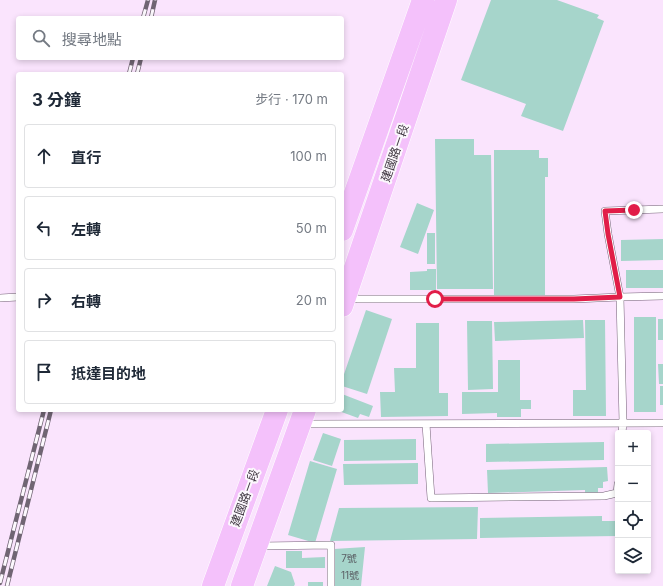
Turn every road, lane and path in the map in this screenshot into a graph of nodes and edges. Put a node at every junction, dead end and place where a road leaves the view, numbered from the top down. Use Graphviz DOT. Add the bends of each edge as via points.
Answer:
graph roads {
  1 [pos="423,0"];
  2 [pos="446,0"];
  3 [pos="663,209"];
  4 [pos="344,224"];
  5 [pos="663,296"];
  6 [pos="16,297"];
  7 [pos="344,297"];
  8 [pos="620,297"];
  9 [pos="0,298"];
  10 [pos="344,300"];
  11 [pos="276,412"];
  12 [pos="302,417"];
  13 [pos="623,423"];
  14 [pos="663,423"];
  15 [pos="426,424"];
  16 [pos="622,430"];
  17 [pos="615,493"];
  18 [pos="257,546"];
  19 [pos="213,586"];
  20 [pos="242,586"];
  21 [pos="331,586"];
  1 -- 4 [label="main road, 建國路ㄧ段"];
  2 -- 7 [label="main road, 建國路ㄧ段"];
  3 -- 8 [label="lane" via="605,211"];
  5 -- 8 [label="lane"];
  6 -- 9 [label="lane"];
  8 -- 10 [label="lane"];
  8 -- 13 [label="lane"];
  11 -- 19 [label="main road, 建國路ㄧ段"];
  12 -- 15 [label="lane"];
  12 -- 18 [label="main road"];
  13 -- 14 [label="lane"];
  13 -- 15 [label="lane"];
  13 -- 16 [label="lane"];
  15 -- 17 [label="lane" via="431,498 604,496"];
  18 -- 20 [label="main road"];
  18 -- 21 [label="lane" via="331,545"];
}
